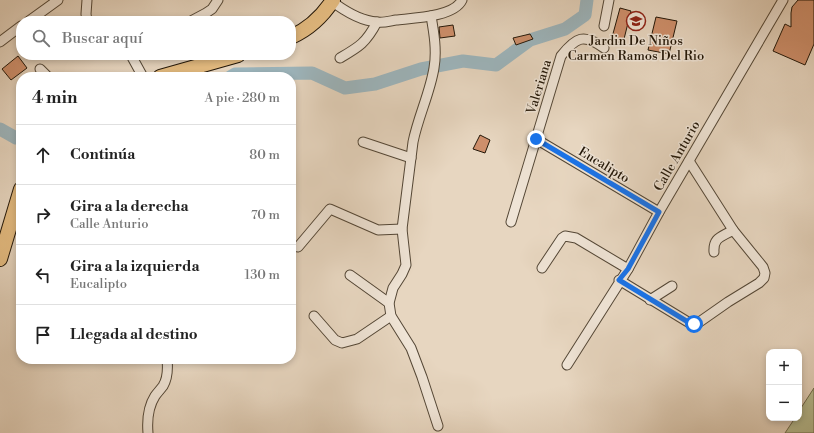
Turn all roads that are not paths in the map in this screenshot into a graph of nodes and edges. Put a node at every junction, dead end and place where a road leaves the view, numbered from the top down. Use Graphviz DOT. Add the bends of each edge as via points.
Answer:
graph roads {
  1 [pos="58,0"];
  2 [pos="87,0"];
  3 [pos="218,0"];
  4 [pos="462,0"];
  5 [pos="609,0"];
  6 [pos="783,0"];
  7 [pos="331,1"];
  8 [pos="36,16"];
  9 [pos="86,16"];
  10 [pos="201,16"];
  11 [pos="431,16"];
  12 [pos="377,22"];
  13 [pos="604,26"];
  14 [pos="16,30"];
  15 [pos="296,34"];
  16 [pos="0,42"];
  17 [pos="604,48"];
  18 [pos="340,58"];
  19 [pos="134,60"];
  20 [pos="220,60"];
  21 [pos="40,69"];
  22 [pos="43,72"];
  23 [pos="140,72"];
  24 [pos="178,72"];
  25 [pos="536,139"];
  26 [pos="363,142"];
  27 [pos="411,158"];
  28 [pos="689,162"];
  29 [pos="16,206"];
  30 [pos="659,212"];
  31 [pos="511,222"];
  32 [pos="402,229"];
  33 [pos="734,230"];
  34 [pos="298,247"];
  35 [pos="714,252"];
  36 [pos="0,259"];
  37 [pos="542,268"];
  38 [pos="628,269"];
  39 [pos="350,275"];
  40 [pos="619,280"];
  41 [pos="672,286"];
  42 [pos="650,300"];
  43 [pos="389,303"];
  44 [pos="314,316"];
  45 [pos="391,316"];
  46 [pos="168,364"];
  47 [pos="567,366"];
  48 [pos="438,426"];
  49 [pos="148,433"];
  1 -- 8 [label="street"];
  2 -- 9 [label="street"];
  3 -- 10 [label="street" via="212,9"];
  4 -- 11 [label="street" via="456,8"];
  5 -- 13 [label="street"];
  6 -- 28 [label="street, Calle Anturio"];
  7 -- 12 [label="street" via="353,15"];
  7 -- 15 [label="main road" via="316,21"];
  11 -- 12 [label="street"];
  11 -- 27 [label="street" via="436,49 434,68 415,130"];
  12 -- 18 [label="street" via="366,41"];
  14 -- 16 [label="street"];
  17 -- 25 [label="street, Valeriana" via="594,40 582,38 571,44 562,56"];
  19 -- 23 [label="street"];
  20 -- 24 [label="main road"];
  21 -- 22 [label="street"];
  25 -- 30 [label="street, Eucalipto"];
  25 -- 31 [label="street, Valeriana"];
  26 -- 27 [label="street"];
  27 -- 32 [label="street"];
  28 -- 30 [label="street, Calle Anturio"];
  28 -- 33 [label="street"];
  29 -- 36 [label="main road"];
  30 -- 38 [label="street, Calle Anturio"];
  32 -- 34 [label="street" via="378,230 330,209"];
  32 -- 43 [label="street" via="406,265 393,288"];
  33 -- 35 [label="street" via="714,242"];
  33 -- 42 [label="street" via="763,266 766,273 759,283 694,324"];
  37 -- 38 [label="street" via="565,236 576,238"];
  38 -- 40 [label="street, Calle Anturio"];
  39 -- 43 [label="street"];
  40 -- 42 [label="street"];
  40 -- 47 [label="street, Calle Anturio"];
  41 -- 42 [label="street"];
  43 -- 45 [label="street"];
  44 -- 45 [label="street" via="335,340 342,343 357,339"];
  45 -- 48 [label="street" via="411,348"];
  46 -- 49 [label="street" via="166,380 151,404 147,422"];
}
